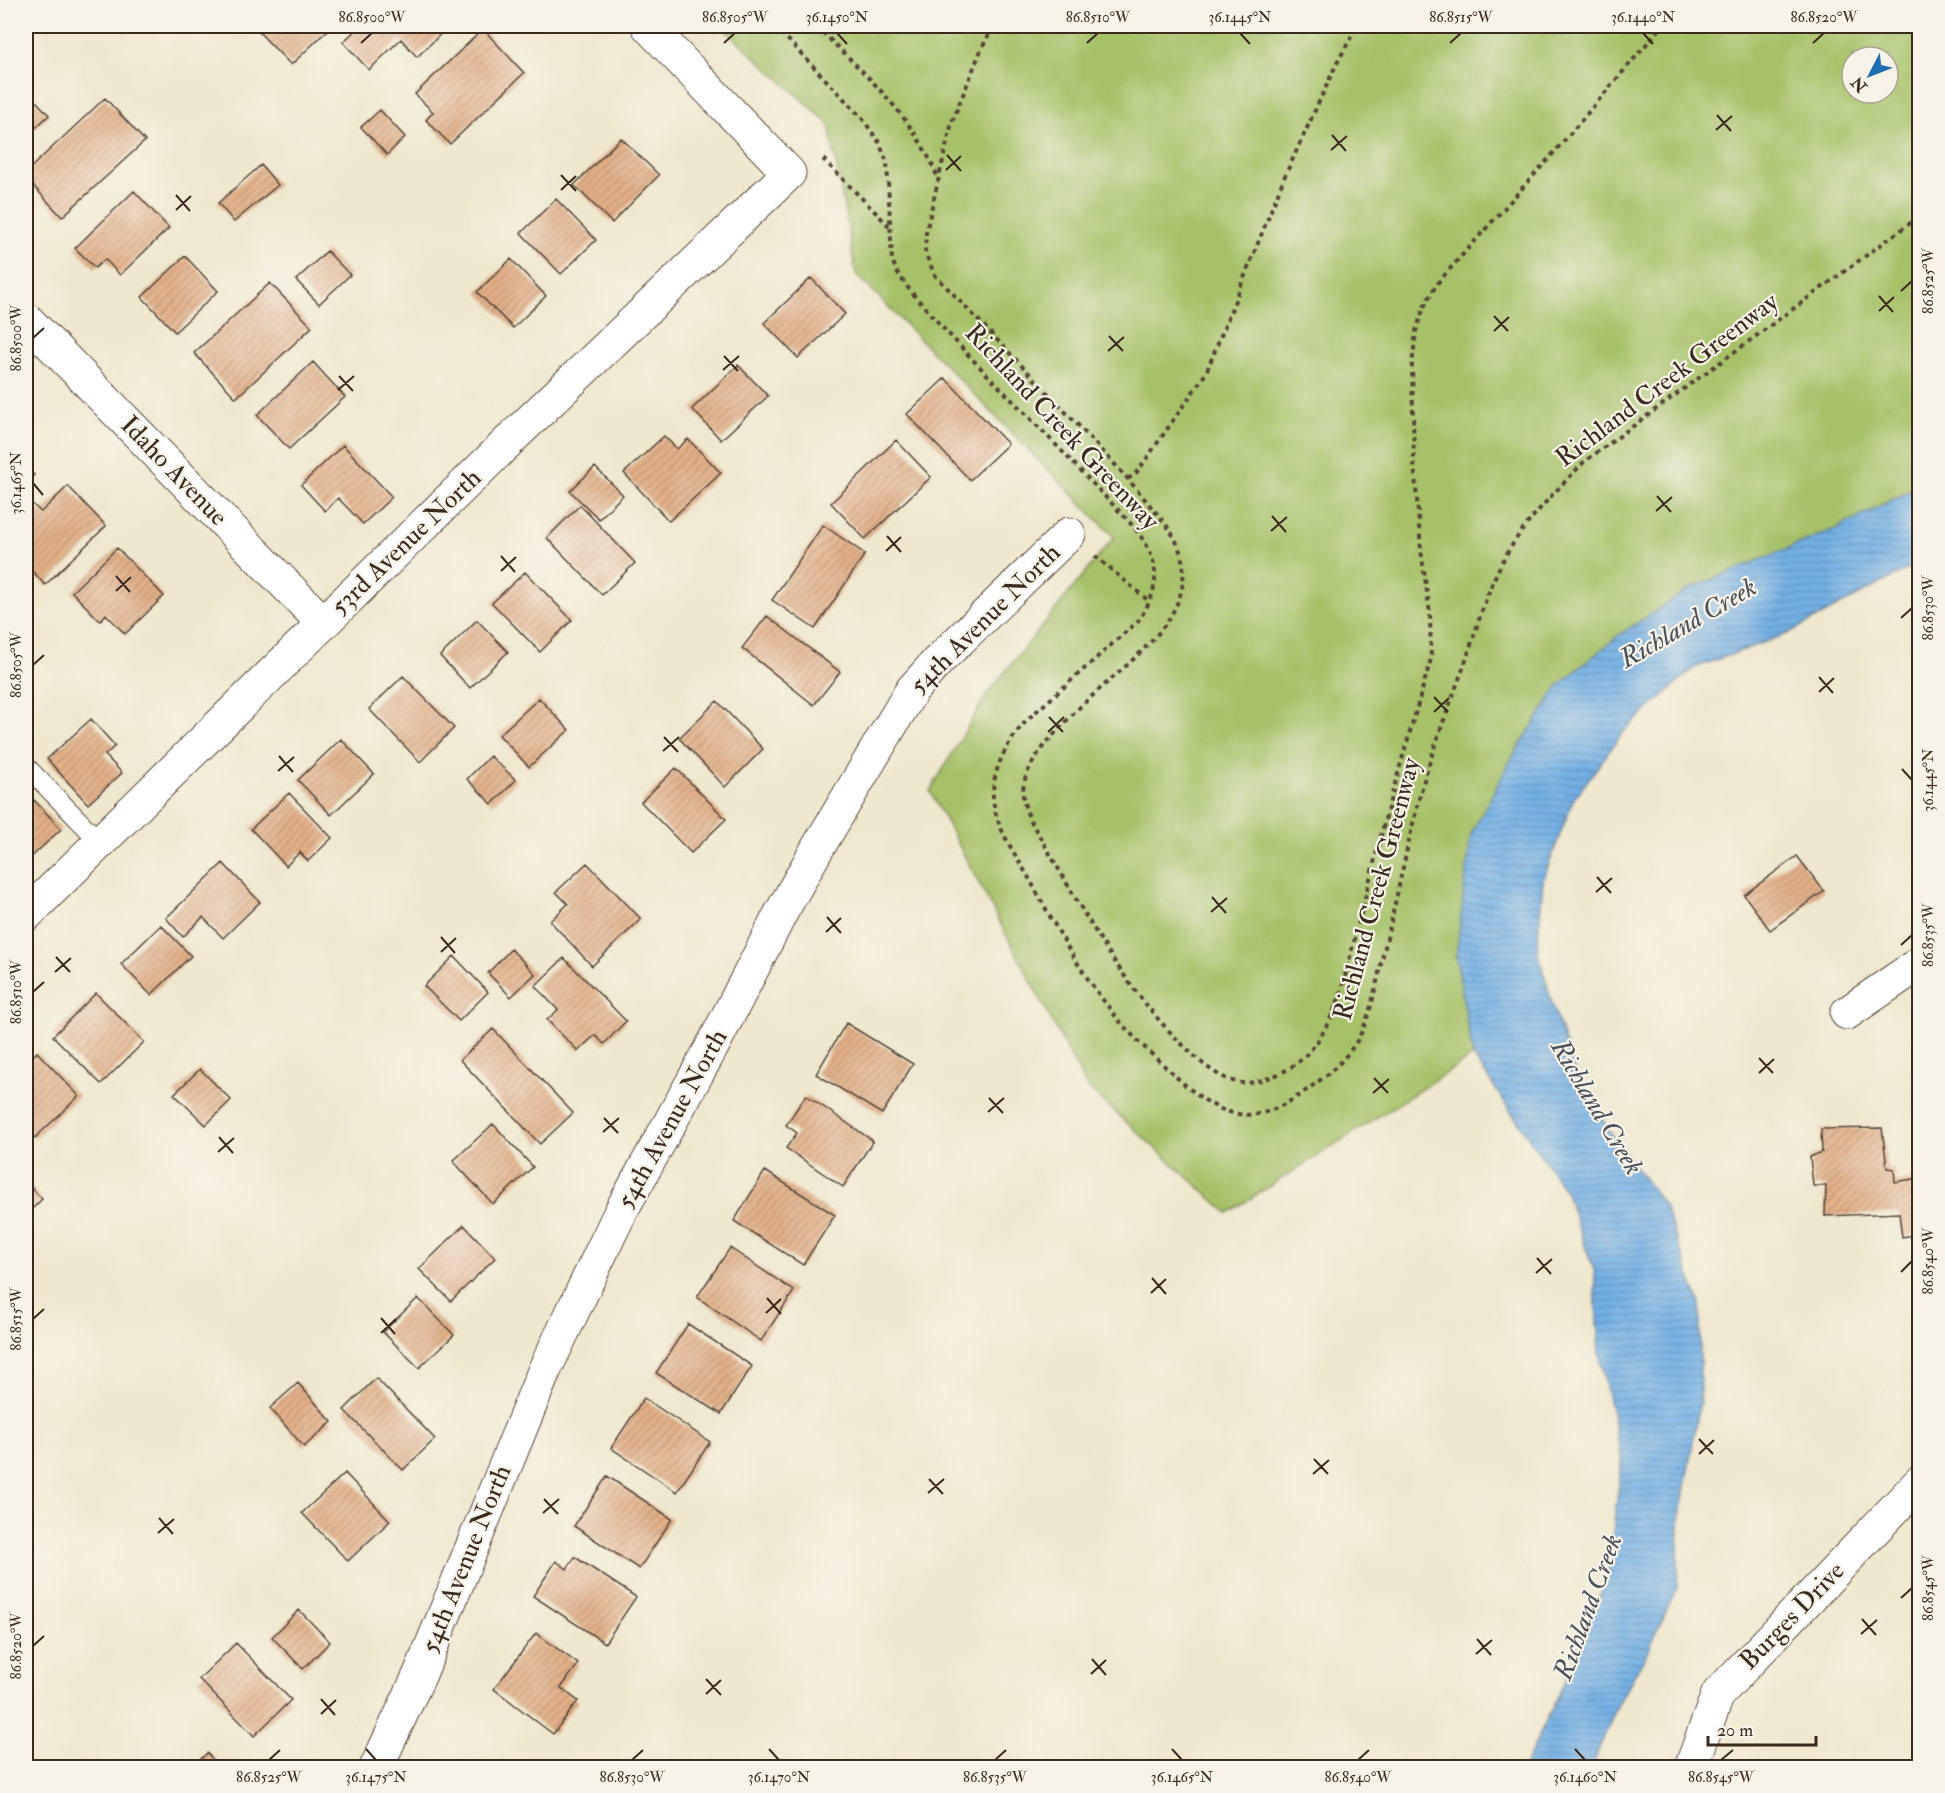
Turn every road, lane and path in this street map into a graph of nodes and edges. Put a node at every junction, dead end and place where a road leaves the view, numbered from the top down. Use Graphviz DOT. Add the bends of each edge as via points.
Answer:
graph roads {
  1 [pos="648,26"];
  2 [pos="775,26"];
  3 [pos="816,26"];
  4 [pos="993,26"];
  5 [pos="1357,26"];
  6 [pos="1662,26"];
  7 [pos="789,173"];
  8 [pos="939,181"];
  9 [pos="1920,216"];
  10 [pos="890,226"];
  11 [pos="26,319"];
  12 [pos="1128,479"];
  13 [pos="1069,534"];
  14 [pos="1150,602"];
  15 [pos="323,623"];
  16 [pos="26,766"];
  17 [pos="100,842"];
  18 [pos="26,915"];
  19 [pos="1920,963"];
  20 [pos="1847,1013"];
  21 [pos="1920,1482"];
  22 [pos="376,1767"];
  23 [pos="1690,1767"];
  1 -- 7 [label="street"];
  2 -- 10 [label="path, Richland Creek Greenway" via="879,141 887,162"];
  3 -- 8 [label="path" via="910,125"];
  4 -- 8 [label="path" via="952,122"];
  5 -- 12 [label="path" via="1284,178 1206,373 1138,471"];
  6 -- 12 [label="path" via="1436,285 1424,306 1413,346 1412,409 1416,499 1430,613 1428,672 1405,744 1340,996 1323,1035 1300,1060 1286,1071 1257,1082 1237,1082 1207,1067 1174,1038 1139,998 1100,939 1025,806 1025,780 1038,754 1083,705 1151,644 1168,620 1180,592 1183,566 1176,541"];
  7 -- 10 [label="path" via="814,150"];
  7 -- 15 [label="street, 53rd Avenue North"];
  8 -- 12 [label="path" via="925,244 935,275"];
  9 -- 14 [label="path, Richland Creek Greenway" via="1584,462 1522,532 1492,587 1433,751 1376,986 1359,1037 1335,1068 1292,1100 1264,1112 1238,1114 1197,1094 1114,1015 1044,905 996,812 993,798 997,772 1018,729 1138,621"];
  10 -- 14 [label="path, Richland Creek Greenway" via="892,260 909,289 1144,540 1155,570"];
  11 -- 15 [label="street, Idaho Avenue"];
  13 -- 14 [label="path"];
  13 -- 22 [label="street, 54th Avenue North" via="912,690 781,913 621,1211 545,1369 420,1674"];
  15 -- 17 [label="street, 53rd Avenue North"];
  16 -- 17 [label="lane"];
  17 -- 18 [label="street, 53rd Avenue North"];
  19 -- 20 [label="street"];
  21 -- 23 [label="street, Burges Drive" via="1718,1694"];
}
